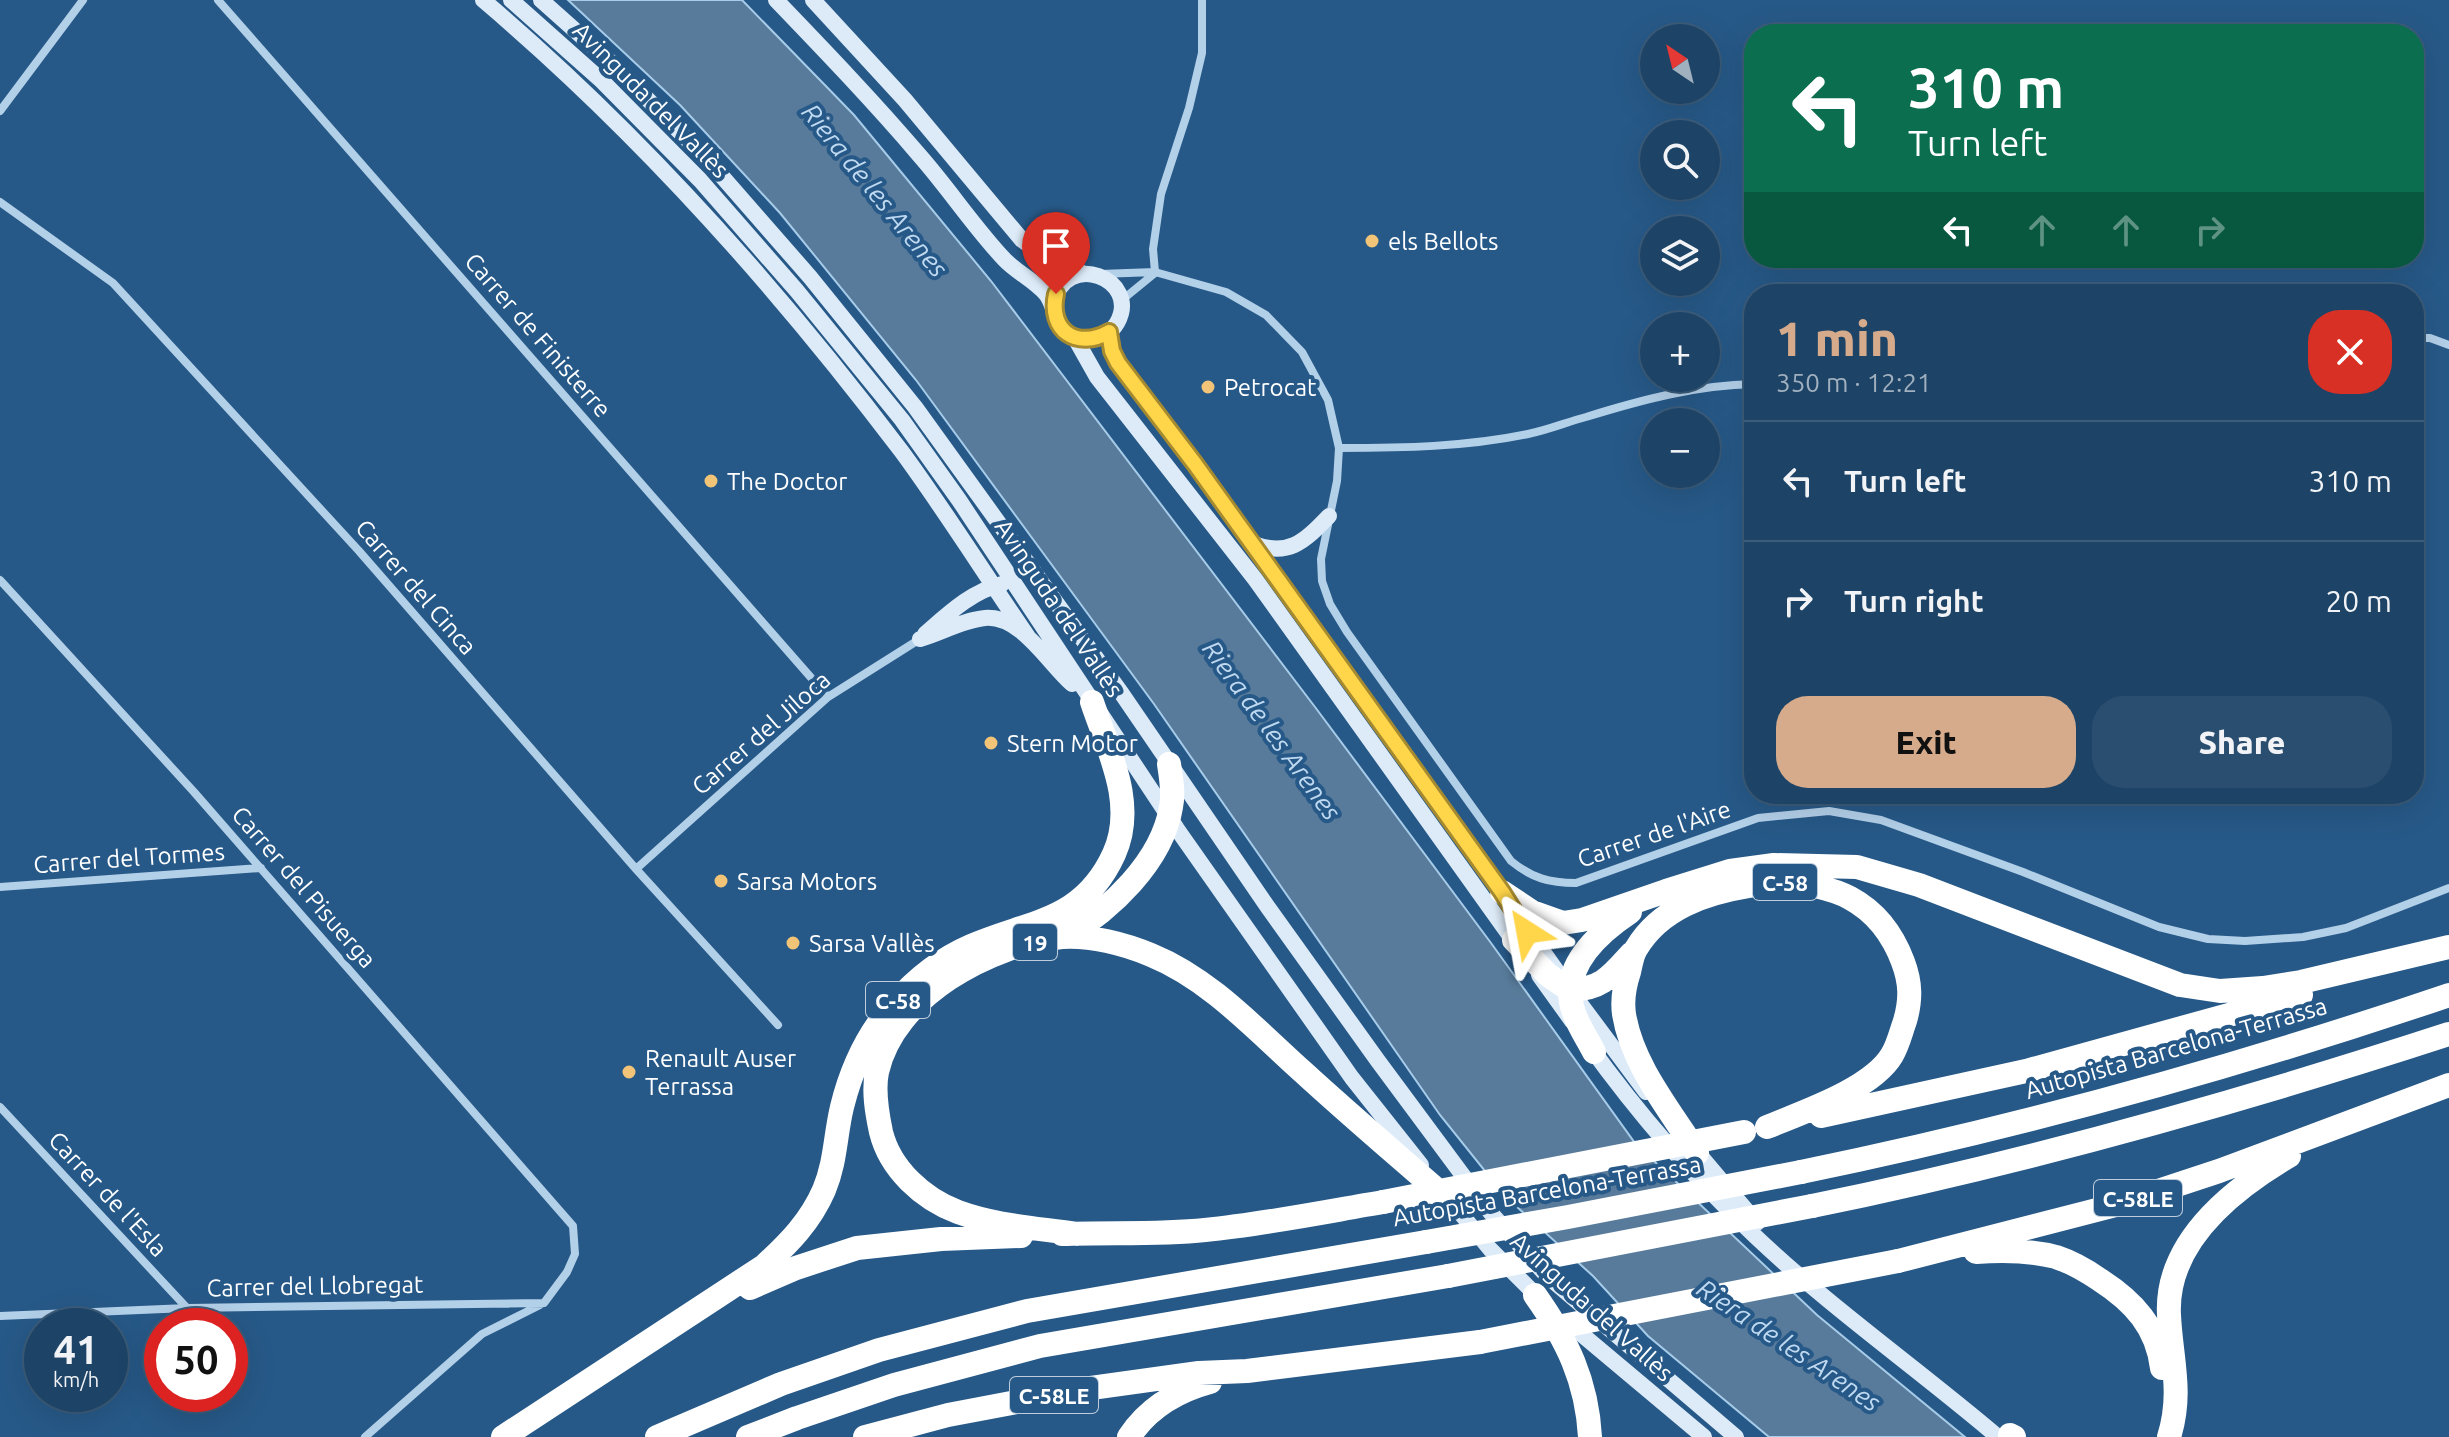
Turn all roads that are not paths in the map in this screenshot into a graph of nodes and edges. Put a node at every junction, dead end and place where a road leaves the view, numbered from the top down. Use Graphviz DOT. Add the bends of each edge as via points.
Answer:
graph roads {
  1 [pos="83,0"];
  2 [pos="218,0"];
  3 [pos="483,0"];
  4 [pos="511,0"];
  5 [pos="541,0"];
  6 [pos="776,0"];
  7 [pos="813,0"];
  8 [pos="1202,0"];
  9 [pos="0,111"];
  10 [pos="0,202"];
  11 [pos="1155,272"];
  12 [pos="1090,274"];
  13 [pos="1121,301"];
  14 [pos="1053,305"];
  15 [pos="1109,332"];
  16 [pos="1075,338"];
  17 [pos="2424,338"];
  18 [pos="2449,345"];
  19 [pos="1744,384"];
  20 [pos="1339,448"];
  21 [pos="1329,516"];
  22 [pos="1251,543"];
  23 [pos="0,580"];
  24 [pos="1014,583"];
  25 [pos="988,589"];
  26 [pos="1065,616"];
  27 [pos="981,619"];
  28 [pos="1028,637"];
  29 [pos="920,639"];
  30 [pos="828,697"];
  31 [pos="1092,702"];
  32 [pos="1169,764"];
  33 [pos="1169,817"];
  34 [pos="261,868"];
  35 [pos="636,869"];
  36 [pos="0,887"];
  37 [pos="2449,888"];
  38 [pos="1502,892"];
  39 [pos="1655,895"];
  40 [pos="1065,937"];
  41 [pos="1514,940"];
  42 [pos="1635,950"];
  43 [pos="2449,950"];
  44 [pos="1570,990"];
  45 [pos="2449,995"];
  46 [pos="778,1025"];
  47 [pos="2449,1034"];
  48 [pos="1594,1052"];
  49 [pos="2449,1085"];
  50 [pos="0,1107"];
  51 [pos="2372,1113"];
  52 [pos="1755,1130"];
  53 [pos="1697,1153"];
  54 [pos="1453,1204"];
  55 [pos="1077,1234"];
  56 [pos="1898,1261"];
  57 [pos="1535,1295"];
  58 [pos="544,1303"];
  59 [pos="187,1308"];
  60 [pos="144,1310"];
  61 [pos="0,1316"];
  62 [pos="662,1333"];
  63 [pos="2164,1340"];
  64 [pos="1247,1371"];
  65 [pos="2009,1436"];
  66 [pos="365,1437"];
  67 [pos="503,1437"];
  68 [pos="657,1437"];
  69 [pos="748,1437"];
  70 [pos="865,1437"];
  71 [pos="1129,1437"];
  72 [pos="1590,1437"];
  73 [pos="1704,1437"];
  74 [pos="1736,1437"];
  75 [pos="2153,1437"];
  76 [pos="2169,1437"];
  1 -- 9 [label="street"];
  2 -- 30 [label="street, Carrer de Finisterre"];
  3 -- 25 [label="main road" via="635,141 784,303 901,451"];
  4 -- 24 [label="main road, Avinguda del Vallès" via="641,119 762,250 902,420"];
  5 -- 26 [label="main road, Avinguda del Vallès" via="667,119 792,256 915,407"];
  6 -- 14 [label="main road" via="919,155 1005,260"];
  7 -- 12 [label="main road" via="1022,240 1053,262"];
  8 -- 11 [label="street" via="1202,53 1161,194"];
  10 -- 35 [label="street, Carrer del Cinca" via="113,283 369,563"];
  11 -- 12 [label="street, Carrer de l'Aire"];
  11 -- 13 [label="street"];
  11 -- 20 [label="street, Carrer de l'Aire" via="1226,292 1266,315 1302,352 1320,384"];
  12 -- 13 [label="main road" via="1111,282"];
  12 -- 14 [label="main road" via="1070,278"];
  13 -- 15 [label="main road" via="1117,323"];
  14 -- 16 [label="main road" via="1057,321"];
  15 -- 16 [label="main road" via="1092,340"];
  15 -- 22 [label="main road" via="1118,363"];
  16 -- 41 [label="main road" via="1097,377 1255,579"];
  17 -- 18 [label="street"];
  19 -- 20 [label="street" via="1691,390 1490,441"];
  20 -- 21 [label="street, Carrer de l'Aire"];
  21 -- 22 [label="main road" via="1294,547 1271,549"];
  21 -- 37 [label="street, Carrer de l'Aire" via="1322,581 1342,625 1511,861 1540,880 1576,883 1758,818 1829,811 1881,820 2159,927 2208,939 2303,937 2346,928"];
  22 -- 38 [label="main road"];
  23 -- 34 [label="street, Carrer del Pisuerga"];
  24 -- 25 [label="main road"];
  24 -- 26 [label="main road" via="1031,589"];
  24 -- 31 [label="main road, Avinguda del Vallès"];
  25 -- 27 [label="main road"];
  25 -- 28 [label="main road"];
  25 -- 29 [label="main road"];
  26 -- 32 [label="main road, Avinguda del Vallès"];
  27 -- 28 [label="main road" via="1002,619"];
  27 -- 29 [label="main road"];
  28 -- 31 [label="main road"];
  29 -- 30 [label="street, Carrer del Jiloca"];
  30 -- 35 [label="street, Carrer del Jiloca"];
  31 -- 33 [label="main road, Avinguda del Vallès"];
  31 -- 62 [label="highway, C-58" via="1123,806 1120,838 1104,872 1074,906 945,960 892,1006 852,1072 835,1156 794,1240"];
  32 -- 33 [label="highway"];
  32 -- 74 [label="main road, Avinguda del Vallès" via="1490,1212 1579,1305"];
  33 -- 40 [label="highway" via="1150,857 1118,899"];
  33 -- 54 [label="main road, Avinguda del Vallès" via="1352,1078"];
  34 -- 36 [label="street, Carrer del Tormes"];
  34 -- 58 [label="street, Carrer del Pisuerga" via="573,1226 575,1254"];
  35 -- 46 [label="street, Carrer del Cinca"];
  38 -- 39 [label="highway" via="1542,917 1563,923"];
  38 -- 44 [label="main road"];
  39 -- 43 [label="highway" via="1730,871 1774,865 1857,867 1919,885 2180,985 2220,991 2301,982"];
  39 -- 44 [label="highway" via="1596,937 1578,963"];
  40 -- 54 [label="highway, 19" via="1128,947 1192,977"];
  40 -- 55 [label="highway, 19" via="986,957 927,996 887,1045 877,1073 876,1099 890,1154 904,1175 935,1199 957,1212 1003,1224"];
  41 -- 44 [label="highway"];
  41 -- 48 [label="main road"];
  42 -- 44 [label="highway, C-58" via="1596,986"];
  42 -- 52 [label="highway, C-58" via="1672,911 1732,889 1779,881 1850,897 1889,930 1911,994 1892,1057 1836,1098"];
  42 -- 53 [label="highway, C-58" via="1624,1011 1634,1049"];
  43 -- 52 [label="highway" via="2026,1071"];
  44 -- 48 [label="highway" via="1575,1014"];
  44 -- 53 [label="main road"];
  45 -- 68 [label="highway, Autopista Barcelona-Terrassa, bridge" via="2140,1089 1801,1172 1027,1311 879,1350 781,1384"];
  47 -- 69 [label="highway, bridge" via="2052,1151 1812,1206 1040,1346 894,1385"];
  48 -- 65 [label="main road" via="1676,1153 1754,1235 1850,1318"];
  49 -- 51 [label="highway, C-58LE"];
  50 -- 59 [label="street, Carrer de l'Esla"];
  51 -- 56 [label="highway, C-58LE" via="2116,1205"];
  51 -- 63 [label="highway" via="2256,1177 2207,1219 2176,1271"];
  52 -- 55 [label="highway, C-58, bridge" via="1246,1226"];
  53 -- 65 [label="main road" via="1789,1254"];
  54 -- 57 [label="main road, Avinguda del Vallès"];
  55 -- 62 [label="highway" via="857,1248 768,1279"];
  56 -- 63 [label="highway" via="2001,1250 2058,1258 2133,1304"];
  56 -- 64 [label="highway, C-58LE, bridge" via="1480,1342"];
  57 -- 72 [label="highway" via="1571,1355 1584,1393"];
  57 -- 73 [label="main road, Avinguda del Vallès"];
  58 -- 59 [label="street, Carrer del Llobregat"];
  58 -- 66 [label="street" via="482,1334"];
  60 -- 61 [label="street, Carrer del Llobregat"];
  62 -- 67 [label="highway"];
  63 -- 75 [label="highway" via="2163,1396"];
  63 -- 76 [label="highway" via="2177,1388"];
  64 -- 70 [label="highway, C-58LE" via="1091,1388"];
  64 -- 71 [label="highway" via="1176,1394"];
}
